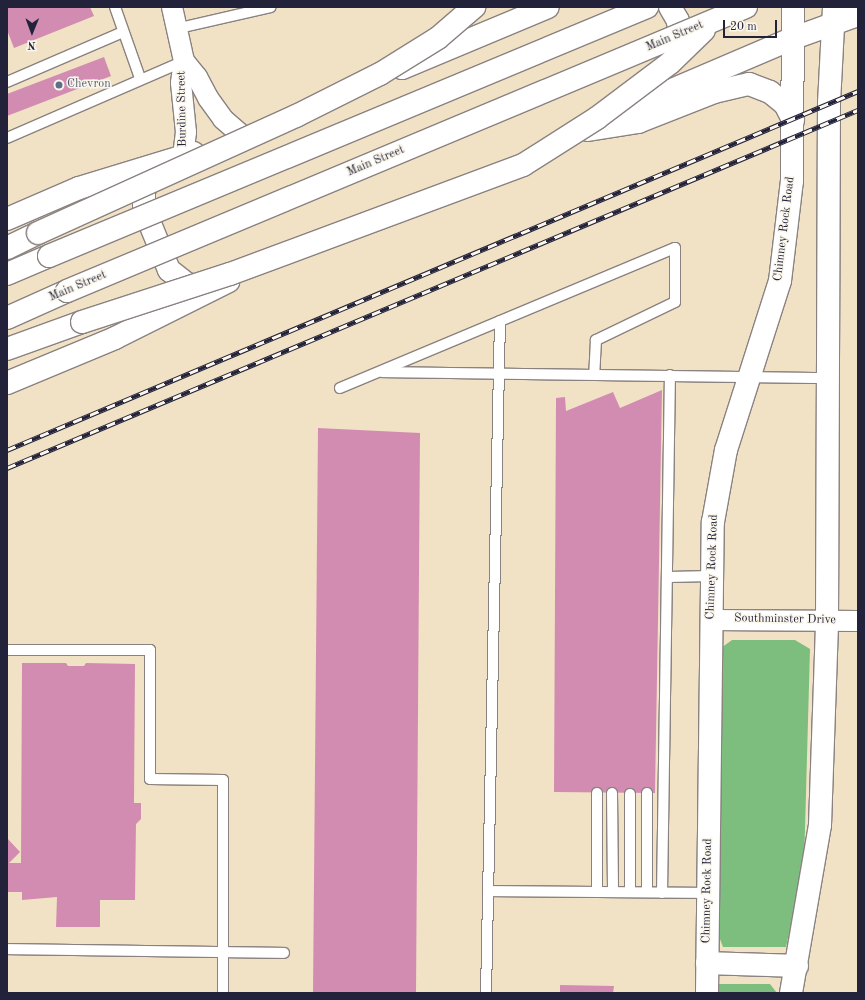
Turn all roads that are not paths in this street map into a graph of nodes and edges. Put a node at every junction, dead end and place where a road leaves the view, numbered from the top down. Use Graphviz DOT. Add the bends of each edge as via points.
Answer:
graph roads {
  1 [pos="115,7"];
  2 [pos="172,7"];
  3 [pos="271,7"];
  4 [pos="474,7"];
  5 [pos="548,7"];
  6 [pos="646,7"];
  7 [pos="670,7"];
  8 [pos="728,7"];
  9 [pos="746,7"];
  10 [pos="794,7"];
  11 [pos="238,10"];
  12 [pos="834,15"];
  13 [pos="858,15"];
  14 [pos="175,28"];
  15 [pos="123,32"];
  16 [pos="794,38"];
  17 [pos="184,61"];
  18 [pos="140,78"];
  19 [pos="7,82"];
  20 [pos="662,94"];
  21 [pos="793,120"];
  22 [pos="575,132"];
  23 [pos="240,134"];
  24 [pos="7,138"];
  25 [pos="179,159"];
  26 [pos="7,219"];
  27 [pos="7,248"];
  28 [pos="7,274"];
  29 [pos="224,284"];
  30 [pos="7,318"];
  31 [pos="500,321"];
  32 [pos="7,349"];
  33 [pos="378,372"];
  34 [pos="499,372"];
  35 [pos="594,374"];
  36 [pos="670,375"];
  37 [pos="750,376"];
  38 [pos="828,378"];
  39 [pos="7,383"];
  40 [pos="340,388"];
  41 [pos="712,576"];
  42 [pos="668,577"];
  43 [pos="711,620"];
  44 [pos="827,621"];
  45 [pos="858,621"];
  46 [pos="7,650"];
  47 [pos="596,793"];
  48 [pos="612,793"];
  49 [pos="647,793"];
  50 [pos="630,794"];
  51 [pos="488,891"];
  52 [pos="597,892"];
  53 [pos="613,892"];
  54 [pos="630,892"];
  55 [pos="647,892"];
  56 [pos="662,893"];
  57 [pos="708,893"];
  58 [pos="7,949"];
  59 [pos="223,952"];
  60 [pos="284,953"];
  61 [pos="707,963"];
  62 [pos="797,966"];
  63 [pos="223,993"];
  64 [pos="486,993"];
  65 [pos="707,993"];
  66 [pos="791,993"];
  1 -- 15 [label="lane"];
  2 -- 14 [label="street, Burdine Street"];
  3 -- 11 [label="lane"];
  4 -- 27 [label="main road, bridge" via="438,38 380,74 296,116"];
  5 -- 23 [label="main road"];
  6 -- 28 [label="main road, bridge"];
  7 -- 20 [label="main road" via="678,21 680,66"];
  8 -- 32 [label="main road, bridge" via="670,63 597,118 522,164 230,274"];
  9 -- 30 [label="main road, Main Street, bridge"];
  10 -- 16 [label="main road, Chimney Rock Road"];
  11 -- 14 [label="lane"];
  12 -- 13 [label="main road"];
  12 -- 16 [label="main road"];
  12 -- 38 [label="main road" via="829,103"];
  14 -- 17 [label="street, Burdine Street"];
  15 -- 18 [label="lane"];
  15 -- 19 [label="lane"];
  16 -- 20 [label="main road"];
  16 -- 21 [label="main road, Chimney Rock Road"];
  17 -- 18 [label="lane"];
  17 -- 23 [label="street, Burdine Street" via="223,119"];
  17 -- 25 [label="street, Burdine Street" via="181,83 186,132"];
  18 -- 24 [label="lane"];
  20 -- 22 [label="main road"];
  21 -- 22 [label="main road" via="785,104 770,92 749,84 714,92 638,122"];
  21 -- 37 [label="main road, Chimney Rock Road" via="792,182 780,281"];
  22 -- 29 [label="main road" via="259,266"];
  23 -- 25 [label="main road"];
  25 -- 26 [label="main road" via="79,188"];
  25 -- 29 [label="main road" via="152,175 144,191 144,209 170,270 187,284 203,287"];
  29 -- 39 [label="main road" via="115,338"];
  31 -- 33 [label="lane"];
  31 -- 34 [label="lane"];
  31 -- 35 [label="lane" via="675,248 675,302 596,340"];
  33 -- 34 [label="lane"];
  33 -- 40 [label="lane"];
  34 -- 35 [label="lane"];
  34 -- 51 [label="lane"];
  35 -- 36 [label="lane"];
  36 -- 37 [label="lane"];
  36 -- 42 [label="lane"];
  37 -- 38 [label="lane"];
  37 -- 41 [label="main road, Chimney Rock Road" via="726,450 715,507"];
  38 -- 44 [label="main road"];
  41 -- 42 [label="lane"];
  41 -- 43 [label="main road, Chimney Rock Road"];
  42 -- 56 [label="lane"];
  43 -- 44 [label="street, Southminster Drive"];
  43 -- 57 [label="main road, Chimney Rock Road"];
  44 -- 45 [label="street, Southminster Drive"];
  44 -- 62 [label="main road" via="820,825"];
  46 -- 59 [label="lane" via="150,650 150,780 223,780"];
  47 -- 52 [label="lane"];
  48 -- 53 [label="lane"];
  49 -- 55 [label="lane"];
  50 -- 54 [label="lane"];
  51 -- 52 [label="lane"];
  51 -- 64 [label="lane"];
  52 -- 53 [label="lane"];
  53 -- 54 [label="lane"];
  54 -- 55 [label="lane"];
  55 -- 56 [label="lane"];
  56 -- 57 [label="lane"];
  57 -- 61 [label="main road, Chimney Rock Road"];
  58 -- 59 [label="lane"];
  59 -- 60 [label="lane"];
  59 -- 63 [label="lane"];
  61 -- 62 [label="main road"];
  61 -- 65 [label="main road, Chimney Rock Road"];
  62 -- 66 [label="main road"];
}
